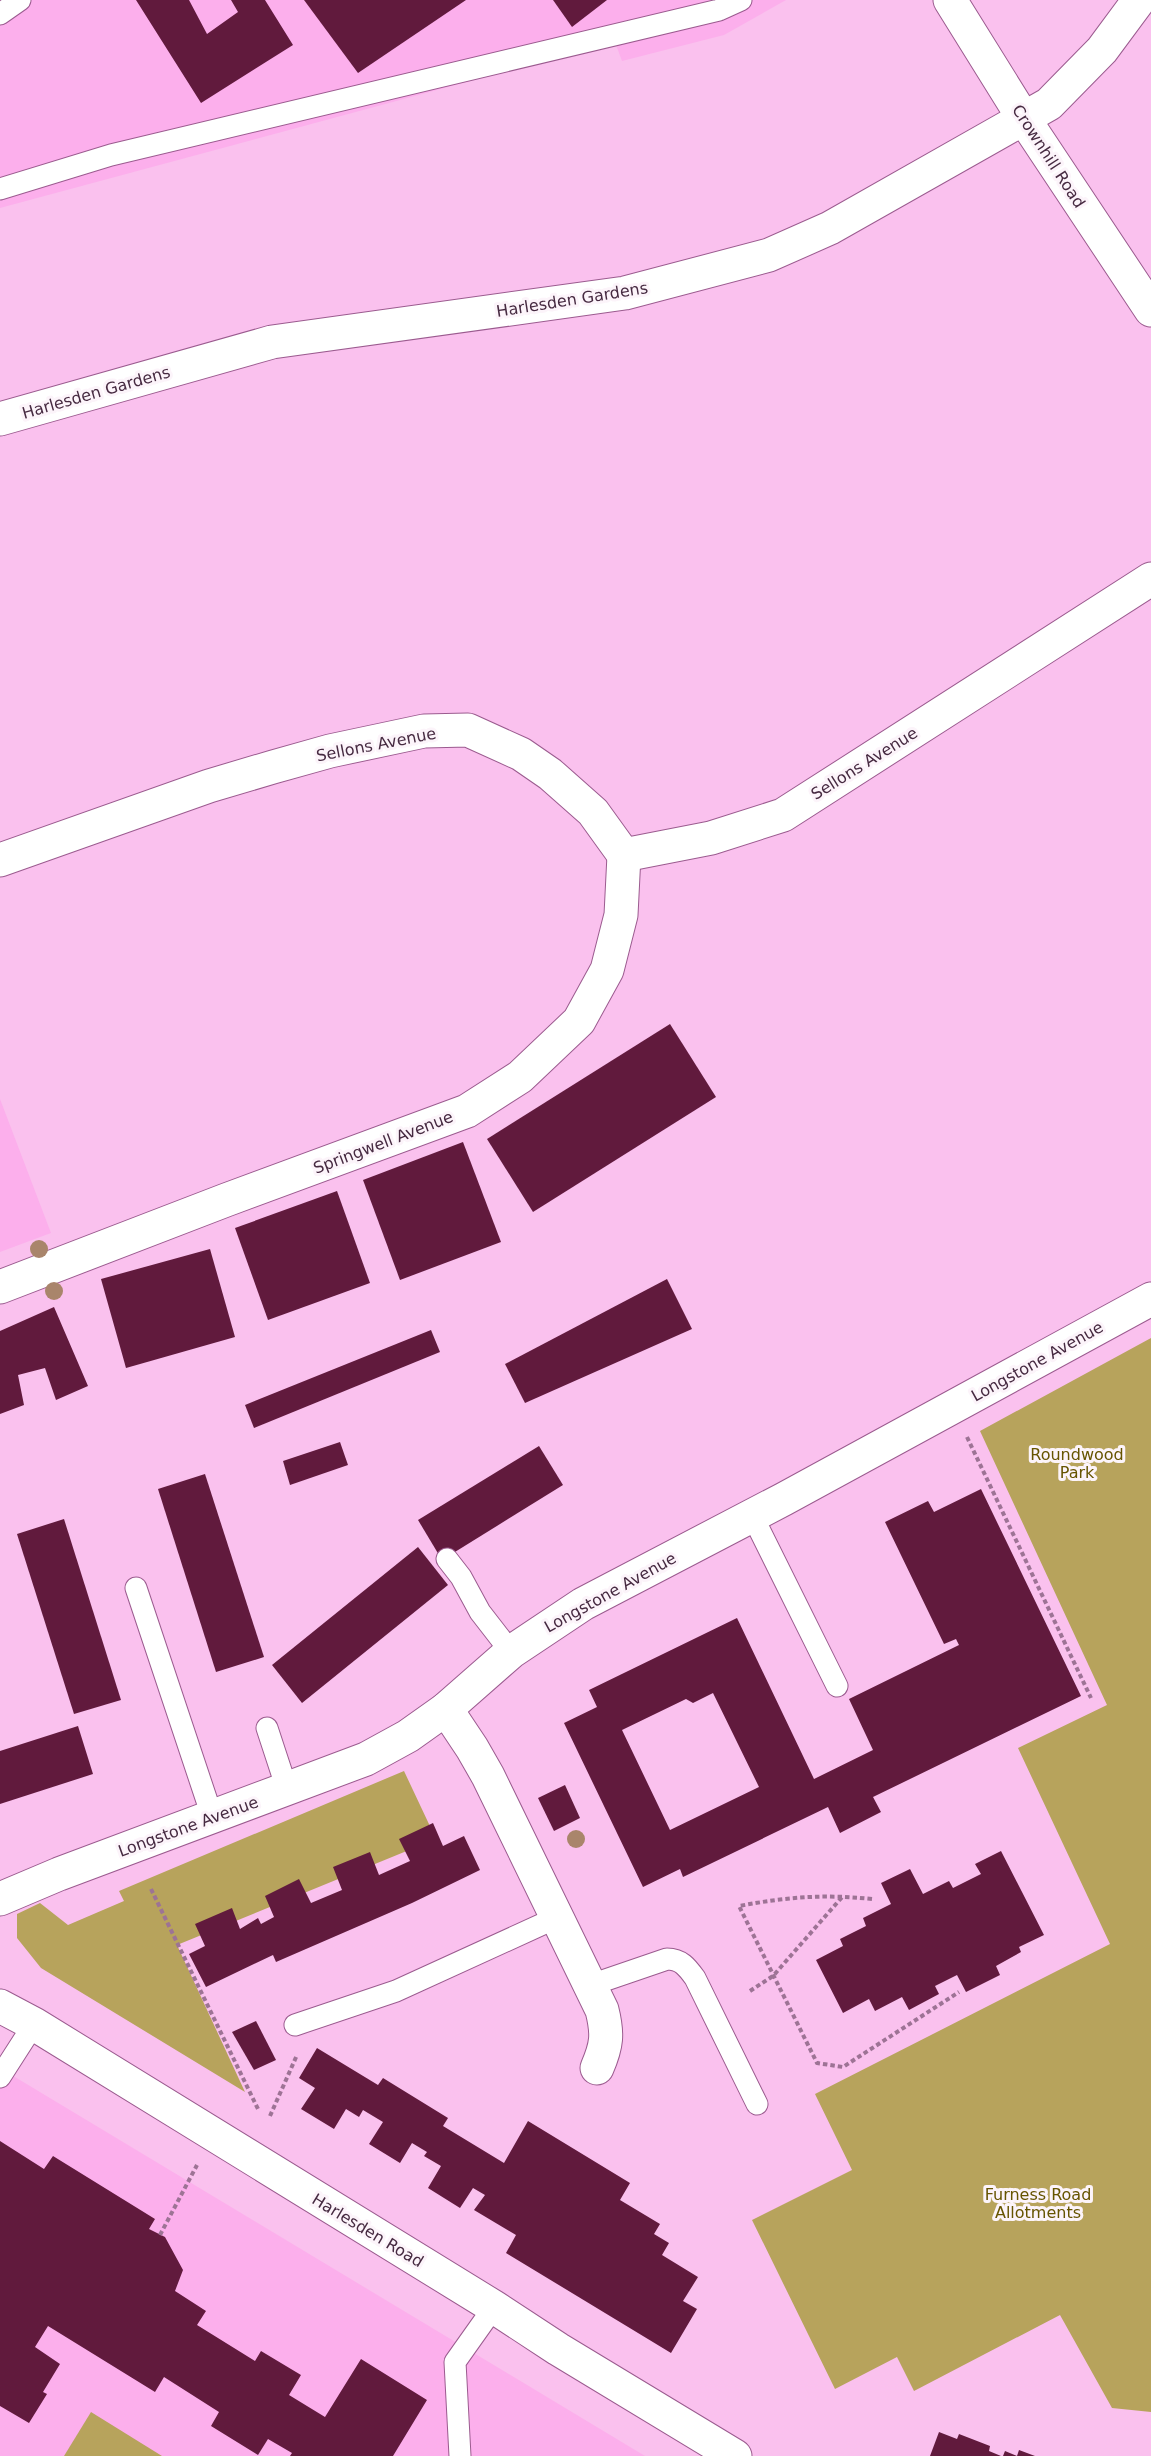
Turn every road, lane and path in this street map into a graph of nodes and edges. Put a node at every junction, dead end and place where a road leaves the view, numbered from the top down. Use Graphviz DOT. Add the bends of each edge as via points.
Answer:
graph roads {
  1 [pos="20,0"];
  2 [pos="741,0"];
  3 [pos="950,0"];
  4 [pos="1139,0"];
  5 [pos="0,14"];
  6 [pos="1024,118"];
  7 [pos="0,189"];
  8 [pos="1151,310"];
  9 [pos="0,418"];
  10 [pos="1151,579"];
  11 [pos="624,855"];
  12 [pos="0,860"];
  13 [pos="0,1287"];
  14 [pos="1151,1299"];
  15 [pos="953,1407"];
  16 [pos="752,1515"];
  17 [pos="447,1559"];
  18 [pos="136,1588"];
  19 [pos="511,1652"];
  20 [pos="837,1686"];
  21 [pos="1090,1698"];
  22 [pos="446,1709"];
  23 [pos="267,1728"];
  24 [pos="287,1789"];
  25 [pos="212,1816"];
  26 [pos="151,1889"];
  27 [pos="843,1896"];
  28 [pos="0,1899"];
  29 [pos="872,1899"];
  30 [pos="558,1917"];
  31 [pos="773,1976"];
  32 [pos="591,1985"];
  33 [pos="750,1991"];
  34 [pos="959,1992"];
  35 [pos="0,2006"];
  36 [pos="304,2022"];
  37 [pos="34,2024"];
  38 [pos="597,2068"];
  39 [pos="0,2077"];
  40 [pos="757,2104"];
  41 [pos="258,2109"];
  42 [pos="270,2116"];
  43 [pos="201,2159"];
  44 [pos="160,2235"];
  45 [pos="494,2307"];
  46 [pos="460,2456"];
  47 [pos="735,2456"];
  1 -- 5 [label="lane"];
  2 -- 7 [label="lane" via="719,10 111,155"];
  3 -- 6 [label="street, Crownhill Road"];
  4 -- 6 [label="street, Harlesden Gardens" via="1102,50 1049,104"];
  6 -- 8 [label="street, Crownhill Road"];
  6 -- 9 [label="street, Harlesden Gardens" via="830,228 769,255 625,293 272,342"];
  10 -- 11 [label="street, Sellons Avenue" via="783,815 711,838"];
  11 -- 12 [label="street, Sellons Avenue" via="593,812 550,774 521,754 468,730 423,731 330,751 209,786"];
  11 -- 13 [label="street, Springwell Avenue" via="621,915 607,970 579,1021 520,1077 467,1111"];
  14 -- 15 [label="street, Longstone Avenue"];
  15 -- 16 [label="street, Longstone Avenue"];
  15 -- 21 [label="path"];
  16 -- 19 [label="street, Longstone Avenue" via="583,1604"];
  16 -- 20 [label="lane"];
  17 -- 19 [label="lane"];
  18 -- 25 [label="lane"];
  19 -- 22 [label="street, Longstone Avenue"];
  22 -- 24 [label="street, Longstone Avenue" via="366,1759"];
  22 -- 30 [label="street" via="483,1767"];
  23 -- 24 [label="lane"];
  24 -- 25 [label="street, Longstone Avenue"];
  25 -- 28 [label="street, Longstone Avenue"];
  26 -- 41 [label="path"];
  27 -- 29 [label="path"];
  27 -- 31 [label="path"];
  27 -- 31 [label="path" via="788,1897 739,1906"];
  30 -- 32 [label="street"];
  30 -- 36 [label="lane" via="396,1991"];
  31 -- 33 [label="path"];
  31 -- 34 [label="path" via="817,2063 843,2067"];
  32 -- 38 [label="street" via="607,2030 605,2050"];
  32 -- 40 [label="lane" via="667,1959 682,1963 695,1978"];
  35 -- 37 [label="street, Harlesden Road"];
  36 -- 42 [label="path"];
  37 -- 39 [label="lane"];
  37 -- 45 [label="street, Harlesden Road"];
  43 -- 44 [label="path"];
  45 -- 46 [label="lane" via="456,2362"];
  45 -- 47 [label="street, Harlesden Road"];
}
